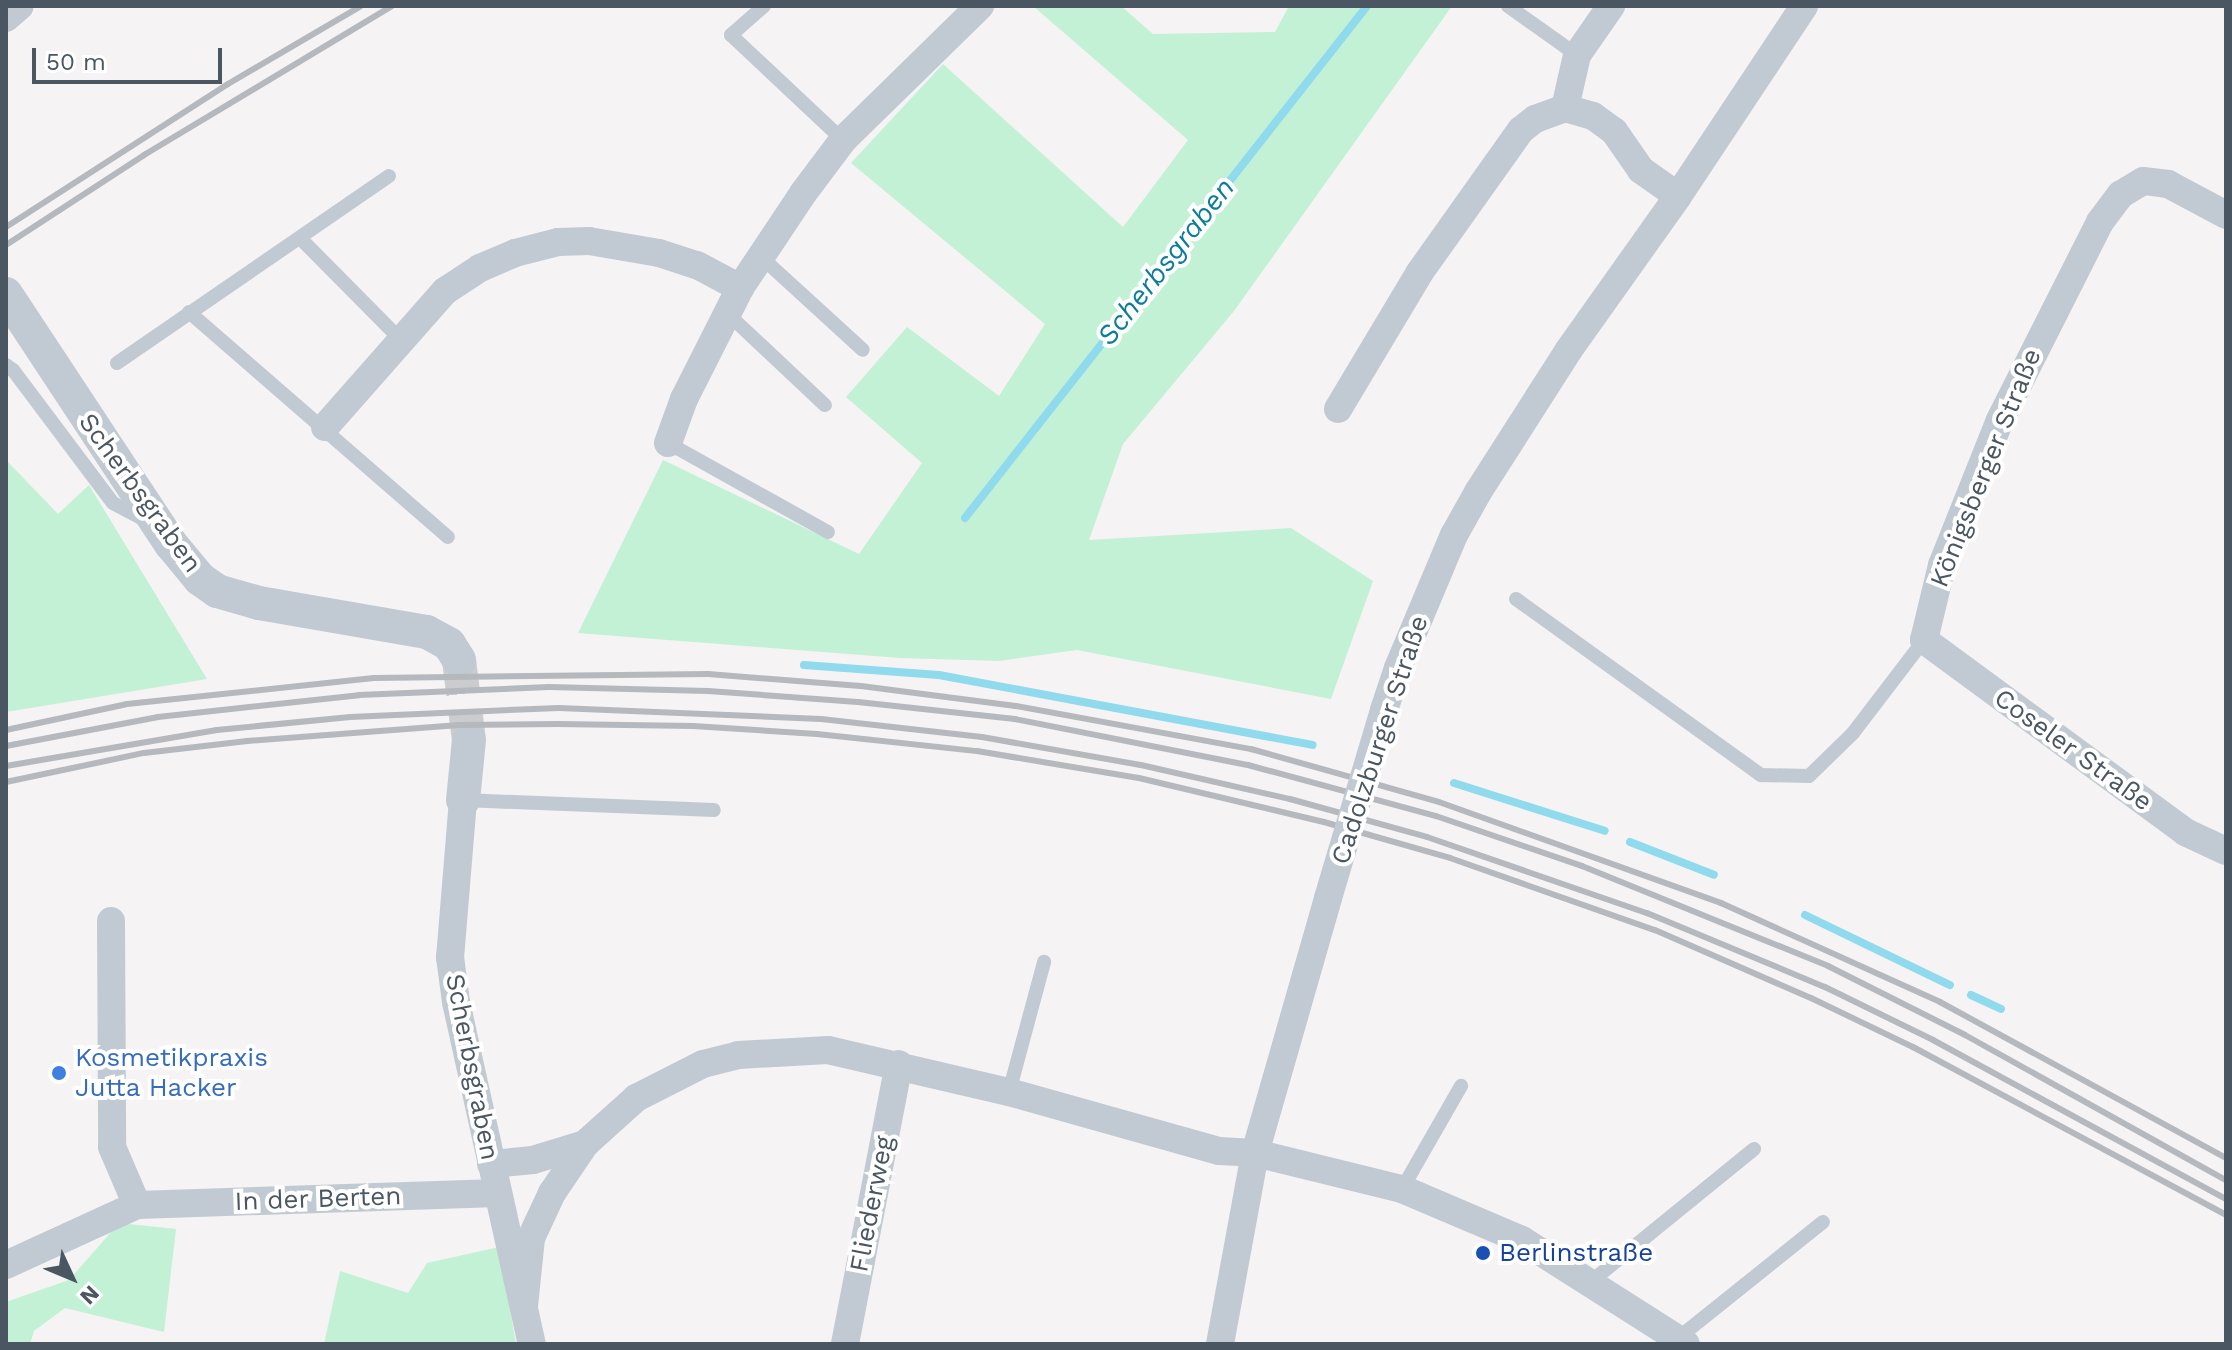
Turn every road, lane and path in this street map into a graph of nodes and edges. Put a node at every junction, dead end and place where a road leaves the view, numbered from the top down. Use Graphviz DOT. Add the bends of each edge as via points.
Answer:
graph roads {
  1 [pos="20,6"];
  2 [pos="764,6"];
  3 [pos="980,6"];
  4 [pos="1508,6"];
  5 [pos="1611,6"];
  6 [pos="1804,6"];
  7 [pos="6,18"];
  8 [pos="1577,55"];
  9 [pos="1565,108"];
  10 [pos="843,140"];
  11 [pos="389,176"];
  12 [pos="1678,196"];
  13 [pos="2226,215"];
  14 [pos="300,238"];
  15 [pos="760,256"];
  16 [pos="740,288"];
  17 [pos="6,294"];
  18 [pos="189,312"];
  19 [pos="728,314"];
  20 [pos="400,339"];
  21 [pos="863,350"];
  22 [pos="117,363"];
  23 [pos="6,365"];
  24 [pos="825,405"];
  25 [pos="1338,409"];
  26 [pos="325,427"];
  27 [pos="668,443"];
  28 [pos="159,527"];
  29 [pos="828,532"];
  30 [pos="448,537"];
  31 [pos="1516,599"];
  32 [pos="1924,640"];
  33 [pos="459,660"];
  34 [pos="469,740"];
  35 [pos="463,800"];
  36 [pos="714,810"];
  37 [pos="2225,844"];
  38 [pos="111,921"];
  39 [pos="1044,962"];
  40 [pos="899,1064"];
  41 [pos="1461,1086"];
  42 [pos="1009,1092"];
  43 [pos="585,1144"];
  44 [pos="1754,1149"];
  45 [pos="1255,1153"];
  46 [pos="491,1164"];
  47 [pos="1402,1189"];
  48 [pos="498,1193"];
  49 [pos="137,1205"];
  50 [pos="1823,1222"];
  51 [pos="6,1265"];
  52 [pos="1588,1284"];
  53 [pos="524,1306"];
  54 [pos="1681,1342"];
  55 [pos="532,1344"];
  56 [pos="845,1344"];
  57 [pos="1220,1344"];
  1 -- 7 [label="street"];
  2 -- 10 [label="lane" via="731,35"];
  3 -- 10 [label="street"];
  4 -- 8 [label="lane"];
  5 -- 8 [label="street"];
  6 -- 12 [label="street, Cadolzburger Straße"];
  8 -- 9 [label="street"];
  9 -- 12 [label="street" via="1593,116 1614,131 1641,170"];
  9 -- 25 [label="street" via="1550,111 1521,130 1420,272"];
  10 -- 15 [label="street"];
  11 -- 14 [label="lane"];
  12 -- 45 [label="street, Cadolzburger Straße, bridge" via="1568,351 1454,535 1384,710"];
  13 -- 32 [label="street, Königsberger Straße" via="2168,184 2143,181 2121,194 2100,222 2000,420 1942,565"];
  14 -- 18 [label="lane"];
  14 -- 20 [label="lane"];
  15 -- 16 [label="street"];
  15 -- 21 [label="lane"];
  16 -- 19 [label="street"];
  16 -- 20 [label="street" via="697,265 659,253 589,241 558,242 480,268 445,291"];
  17 -- 28 [label="street, Scherbsgraben"];
  18 -- 22 [label="lane"];
  18 -- 26 [label="lane"];
  19 -- 24 [label="lane"];
  19 -- 27 [label="street" via="684,399"];
  20 -- 26 [label="street"];
  23 -- 28 [label="lane" via="113,503"];
  26 -- 30 [label="lane"];
  27 -- 29 [label="lane"];
  28 -- 33 [label="street, Scherbsgraben" via="190,568 217,591 427,632 449,644"];
  31 -- 32 [label="lane, Königsberger Straße" via="1761,775 1809,776 1853,733"];
  32 -- 37 [label="street, Coseler Straße" via="2185,832"];
  34 -- 35 [label="street, Scherbsgraben"];
  35 -- 36 [label="lane"];
  35 -- 46 [label="street, Scherbsgraben" via="450,957"];
  38 -- 49 [label="street" via="112,1147"];
  39 -- 42 [label="lane"];
  40 -- 42 [label="street"];
  40 -- 43 [label="street" via="828,1050 738,1055 703,1064 636,1098"];
  40 -- 56 [label="street, Fliederweg"];
  41 -- 47 [label="lane"];
  42 -- 45 [label="street" via="1219,1151"];
  43 -- 46 [label="street" via="533,1160"];
  43 -- 53 [label="street" via="552,1193 531,1238"];
  44 -- 52 [label="lane"];
  45 -- 47 [label="street"];
  45 -- 57 [label="street, Cadolzburger Straße"];
  46 -- 48 [label="street, Scherbsgraben"];
  47 -- 52 [label="street" via="1522,1240"];
  48 -- 49 [label="street, In der Berten"];
  48 -- 53 [label="street, Scherbsgraben"];
  49 -- 51 [label="street, In der Berten"];
  50 -- 54 [label="lane"];
  52 -- 54 [label="street"];
  53 -- 55 [label="street, Scherbsgraben"];
}
